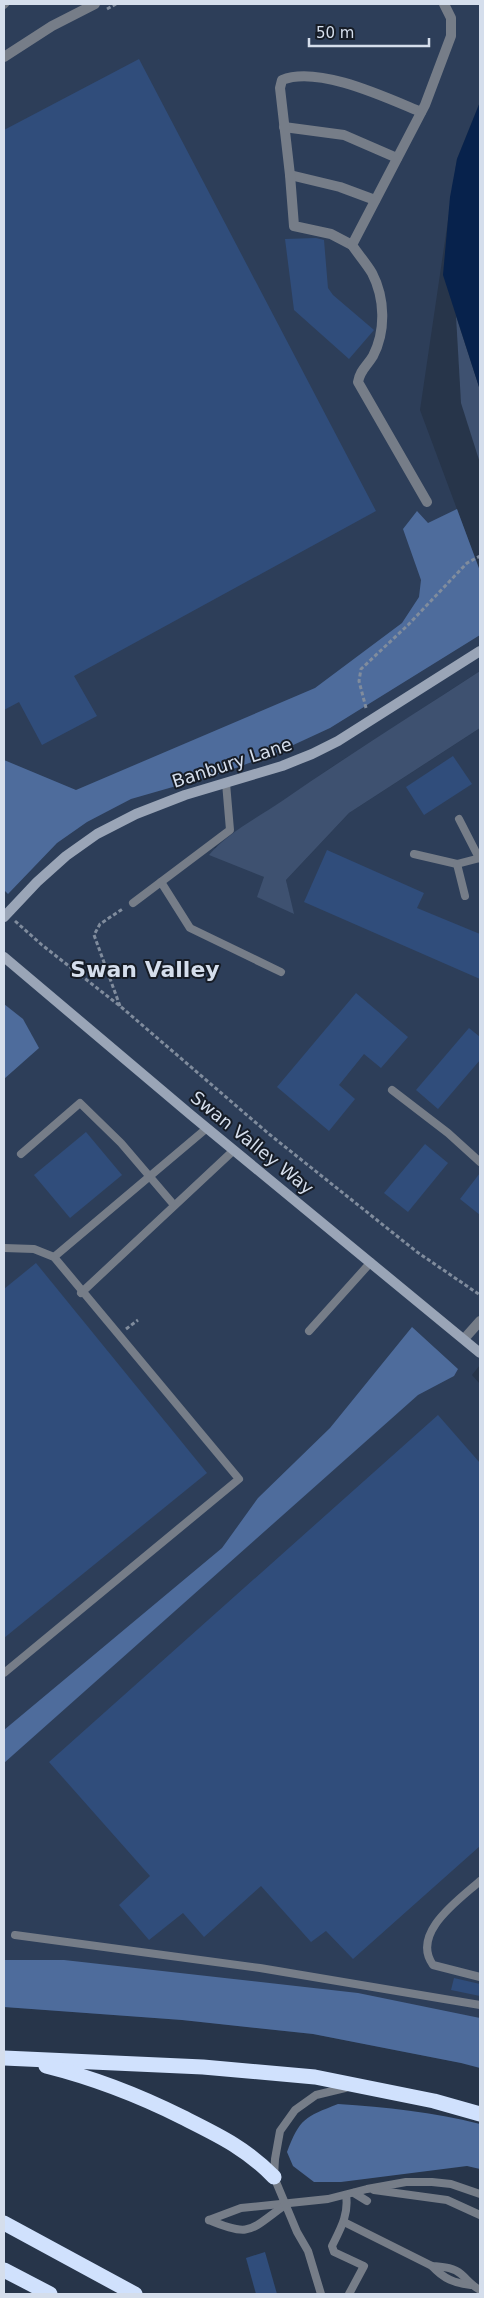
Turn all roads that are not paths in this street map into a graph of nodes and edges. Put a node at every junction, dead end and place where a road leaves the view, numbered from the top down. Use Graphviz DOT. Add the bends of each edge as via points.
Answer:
graph roads {
  1 [pos="95,4"];
  2 [pos="444,4"];
  3 [pos="4,57"];
  4 [pos="421,112"];
  5 [pos="284,127"];
  6 [pos="397,158"];
  7 [pos="290,175"];
  8 [pos="375,200"];
  9 [pos="352,245"];
  10 [pos="427,502"];
  11 [pos="480,652"];
  12 [pos="226,783"];
  13 [pos="458,819"];
  14 [pos="414,854"];
  15 [pos="480,858"];
  16 [pos="457,864"];
  17 [pos="161,882"];
  18 [pos="465,896"];
  19 [pos="133,903"];
  20 [pos="7,916"];
  21 [pos="4,957"];
  22 [pos="281,972"];
  23 [pos="392,1090"];
  24 [pos="207,1128"];
  25 [pos="234,1150"];
  26 [pos="21,1154"];
  27 [pos="480,1162"];
  28 [pos="149,1177"];
  29 [pos="174,1205"];
  30 [pos="4,1248"];
  31 [pos="54,1257"];
  32 [pos="371,1262"];
  33 [pos="81,1292"];
  34 [pos="480,1321"];
  35 [pos="310,1331"];
  36 [pos="464,1339"];
  37 [pos="480,1353"];
  38 [pos="4,1673"];
  39 [pos="480,1881"];
  40 [pos="15,1935"];
  41 [pos="480,1977"];
  42 [pos="480,2005"];
  43 [pos="4,2058"];
  44 [pos="23,2060"];
  45 [pos="359,2087"];
  46 [pos="480,2114"];
  47 [pos="274,2177"];
  48 [pos="367,2189"];
  49 [pos="350,2194"];
  50 [pos="480,2194"];
  51 [pos="368,2201"];
  52 [pos="286,2204"];
  53 [pos="480,2215"];
  54 [pos="344,2222"];
  55 [pos="4,2223"];
  56 [pos="432,2266"];
  57 [pos="4,2270"];
  58 [pos="471,2285"];
  59 [pos="480,2290"];
  60 [pos="50,2294"];
  61 [pos="134,2294"];
  62 [pos="321,2294"];
  63 [pos="349,2294"];
  1 -- 3 [label="street" via="52,26"];
  2 -- 4 [label="street" via="451,18 451,36"];
  4 -- 5 [label="street" via="343,82 289,77 282,80 280,88"];
  4 -- 6 [label="street"];
  5 -- 6 [label="street" via="344,135"];
  5 -- 7 [label="street"];
  6 -- 8 [label="street"];
  7 -- 8 [label="street" via="340,187"];
  7 -- 9 [label="street" via="294,226 331,234"];
  8 -- 9 [label="street"];
  9 -- 10 [label="street" via="372,274 382,309 382,329 372,356 359,372 358,382"];
  11 -- 12 [label="street, Banbury Lane" via="338,741 282,766"];
  12 -- 17 [label="lane" via="230,830"];
  12 -- 20 [label="street, Banbury Lane" via="184,795 97,834 37,882"];
  13 -- 15 [label="lane"];
  14 -- 16 [label="lane"];
  15 -- 16 [label="lane"];
  16 -- 18 [label="lane"];
  17 -- 19 [label="lane"];
  17 -- 22 [label="lane" via="190,928"];
  21 -- 24 [label="street, Swan Valley Way"];
  23 -- 27 [label="lane"];
  24 -- 25 [label="street, Swan Valley Way"];
  24 -- 28 [label="lane"];
  25 -- 29 [label="lane"];
  25 -- 32 [label="street, Swan Valley Way"];
  26 -- 28 [label="lane" via="80,1103"];
  28 -- 29 [label="lane"];
  28 -- 31 [label="lane"];
  29 -- 33 [label="lane"];
  30 -- 31 [label="lane" via="34,1249"];
  31 -- 33 [label="lane"];
  32 -- 35 [label="lane"];
  32 -- 36 [label="street, Swan Valley Way"];
  33 -- 38 [label="lane" via="239,1479"];
  34 -- 36 [label="street"];
  36 -- 37 [label="street, Swan Valley Way"];
  39 -- 41 [label="lane" via="434,1926 428,1947 433,1965"];
  40 -- 42 [label="lane" via="260,1968"];
  43 -- 44 [label="highway"];
  44 -- 45 [label="highway" via="90,2060 266,2071"];
  44 -- 47 [label="highway" via="108,2084 168,2110 232,2142 256,2158"];
  45 -- 46 [label="highway" via="434,2101"];
  45 -- 47 [label="lane" via="316,2094 295,2110 280,2131"];
  47 -- 52 [label="lane"];
  48 -- 49 [label="lane"];
  48 -- 50 [label="lane" via="406,2182 432,2182 451,2184"];
  48 -- 53 [label="lane" via="440,2198"];
  49 -- 51 [label="lane"];
  49 -- 52 [label="lane"];
  49 -- 54 [label="lane"];
  52 -- 52 [label="lane" via="251,2229 234,2230 209,2220 241,2208"];
  52 -- 62 [label="lane" via="296,2232 308,2251"];
  54 -- 56 [label="lane"];
  54 -- 63 [label="lane" via="332,2246 334,2252 364,2266"];
  55 -- 61 [label="highway"];
  56 -- 58 [label="lane" via="442,2277"];
  56 -- 58 [label="lane" via="460,2272"];
  57 -- 60 [label="highway"];
  58 -- 59 [label="lane"];
}
